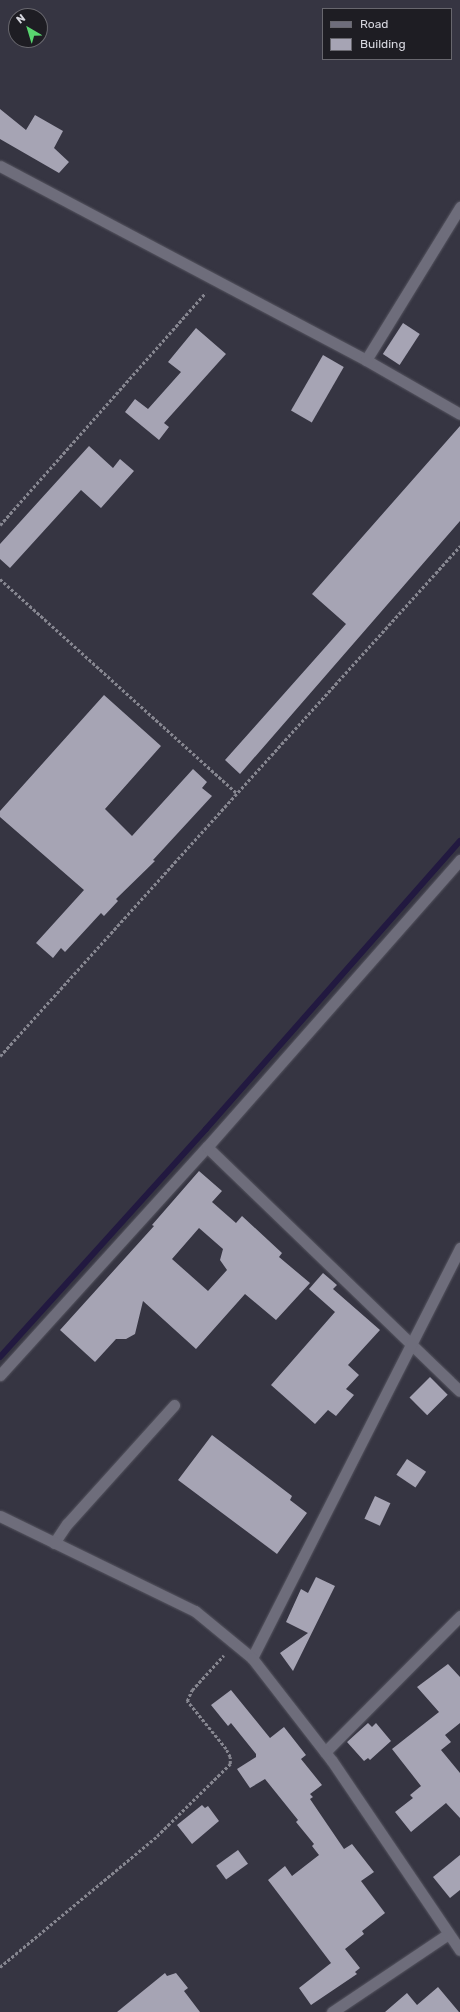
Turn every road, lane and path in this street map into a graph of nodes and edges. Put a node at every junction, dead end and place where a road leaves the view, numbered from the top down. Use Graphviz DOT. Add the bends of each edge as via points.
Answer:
graph roads {
  1 [pos="0,166"];
  2 [pos="460,207"];
  3 [pos="216,281"];
  4 [pos="366,360"];
  5 [pos="460,414"];
  6 [pos="0,525"];
  7 [pos="460,546"];
  8 [pos="0,580"];
  9 [pos="237,793"];
  10 [pos="460,860"];
  11 [pos="0,1056"];
  12 [pos="207,1147"];
  13 [pos="460,1248"];
  14 [pos="410,1343"];
  15 [pos="0,1375"];
  16 [pos="460,1390"];
  17 [pos="174,1405"];
  18 [pos="0,1516"];
  19 [pos="54,1543"];
  20 [pos="460,1616"];
  21 [pos="234,1644"];
  22 [pos="252,1658"];
  23 [pos="326,1752"];
  24 [pos="448,1934"];
  25 [pos="460,1950"];
  26 [pos="0,1967"];
  27 [pos="332,2012"];
  1 -- 3 [label="street"];
  2 -- 4 [label="street"];
  3 -- 4 [label="street"];
  3 -- 6 [label="path"];
  4 -- 5 [label="street"];
  7 -- 9 [label="path"];
  8 -- 9 [label="path"];
  9 -- 11 [label="path"];
  10 -- 12 [label="street"];
  12 -- 14 [label="street"];
  12 -- 15 [label="street"];
  13 -- 14 [label="street"];
  14 -- 16 [label="street"];
  14 -- 22 [label="street"];
  17 -- 19 [label="street" via="67,1524"];
  18 -- 19 [label="street"];
  19 -- 21 [label="street" via="195,1611"];
  20 -- 23 [label="street"];
  21 -- 22 [label="street"];
  21 -- 26 [label="path" via="192,1690 187,1701 226,1749 230,1764 157,1836"];
  22 -- 23 [label="street"];
  23 -- 24 [label="street"];
  24 -- 25 [label="street"];
  24 -- 27 [label="street"];
}
